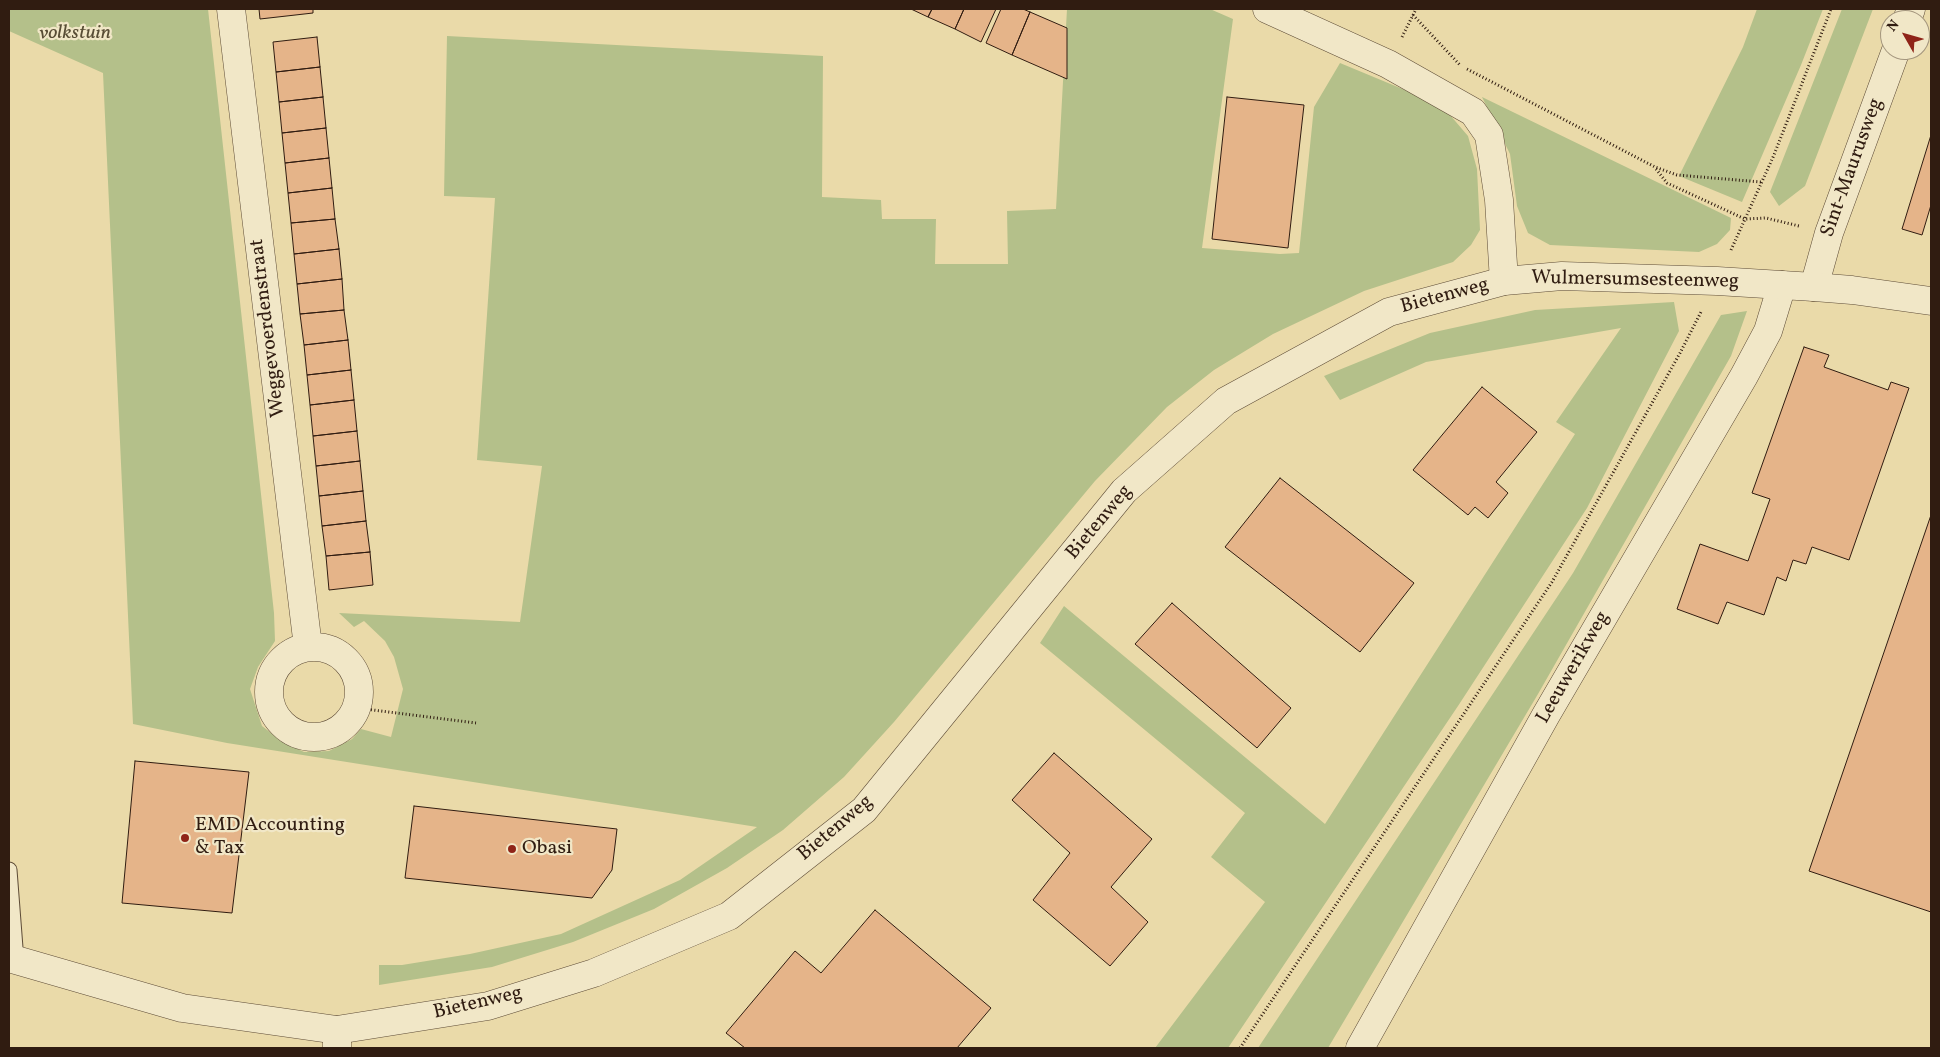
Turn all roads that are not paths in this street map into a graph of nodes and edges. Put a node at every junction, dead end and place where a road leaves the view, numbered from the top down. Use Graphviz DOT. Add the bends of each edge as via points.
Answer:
graph roads {
  1 [pos="231,9"];
  2 [pos="1266,9"];
  3 [pos="1892,60"];
  4 [pos="1504,280"];
  5 [pos="1782,285"];
  6 [pos="1814,287"];
  7 [pos="1931,301"];
  8 [pos="308,647"];
  9 [pos="9,870"];
  10 [pos="13,960"];
  11 [pos="337,1039"];
  12 [pos="1360,1048"];
  1 -- 8 [label="street, Weggevoerdenstraat"];
  2 -- 4 [label="street, Wulmersumsesteenweg" via="1388,64 1473,112 1489,135 1499,200"];
  3 -- 6 [label="street, Sint-Maurusweg" via="1829,233"];
  4 -- 5 [label="street, Wulmersumsesteenweg" via="1562,276"];
  4 -- 11 [label="street, Bietenweg" via="1390,312 1226,401 1124,492 864,810 729,916 594,973 488,1006"];
  5 -- 6 [label="street, Wulmersumsesteenweg"];
  5 -- 12 [label="street, Leeuwerikweg" via="1768,331 1744,376 1546,715"];
  6 -- 7 [label="street, Wulmersumsesteenweg"];
  8 -- 8 [label="street" via="322,647 348,661 360,687 354,716 344,727 318,738 302,737 288,730 270,705 272,675 280,661"];
  9 -- 10 [label="lane"];
  10 -- 11 [label="street, Bietenweg" via="182,1008"];
}
